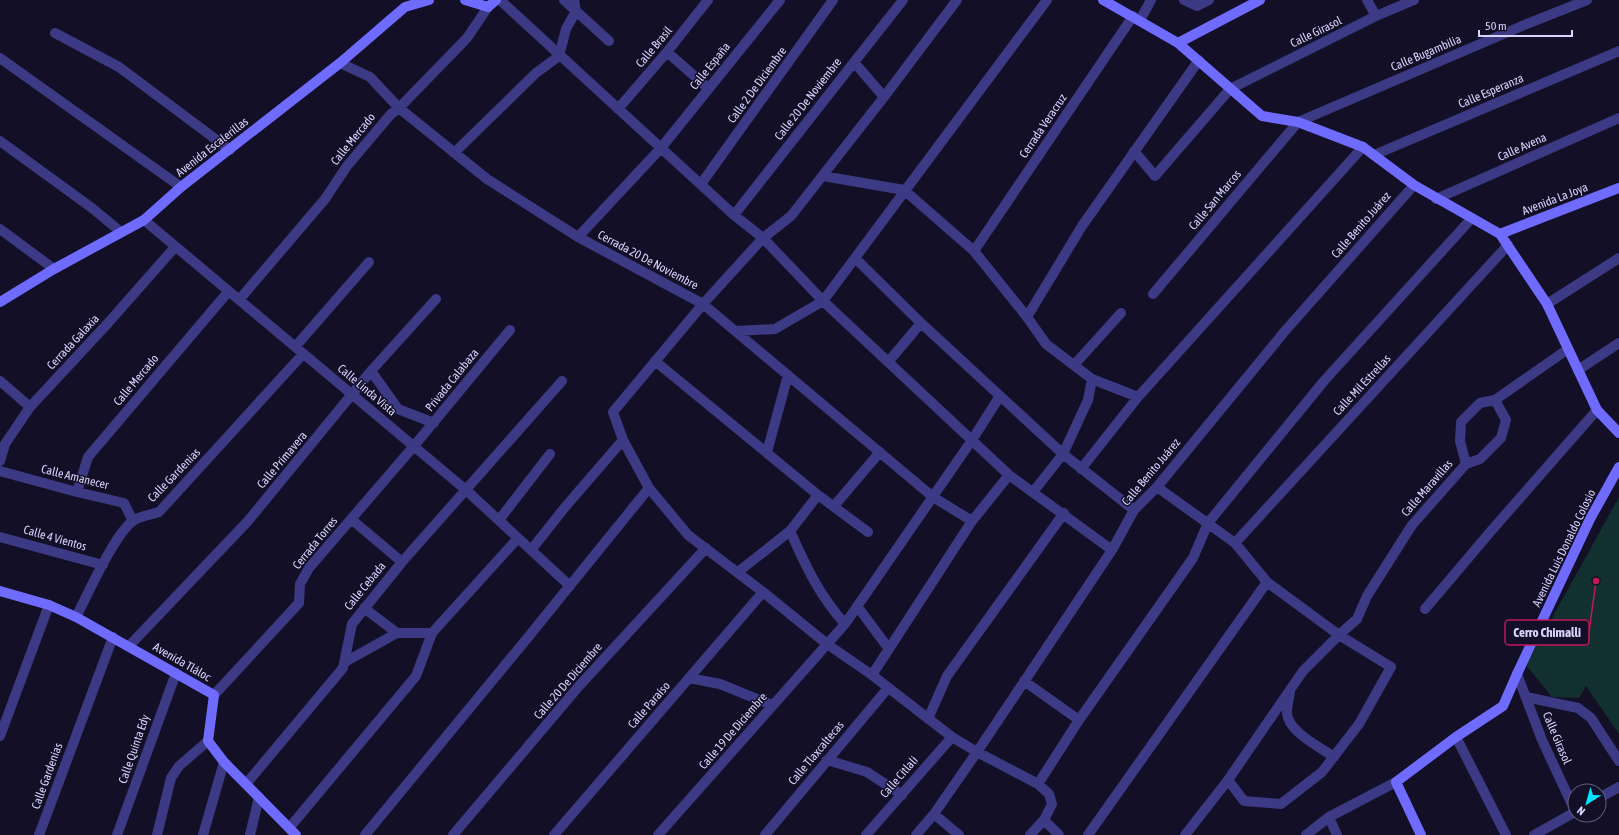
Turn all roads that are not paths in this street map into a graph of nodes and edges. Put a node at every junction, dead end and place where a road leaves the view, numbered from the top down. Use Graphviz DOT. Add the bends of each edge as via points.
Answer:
graph roads {
  1 [pos="428,0"];
  2 [pos="465,0"];
  3 [pos="496,0"];
  4 [pos="500,0"];
  5 [pos="564,0"];
  6 [pos="574,0"];
  7 [pos="708,0"];
  8 [pos="780,0"];
  9 [pos="833,0"];
  10 [pos="903,0"];
  11 [pos="957,0"];
  12 [pos="1047,0"];
  13 [pos="1103,0"];
  14 [pos="1152,0"];
  15 [pos="1184,0"];
  16 [pos="1209,0"];
  17 [pos="1260,0"];
  18 [pos="1367,0"];
  19 [pos="1414,0"];
  20 [pos="1587,0"];
  21 [pos="488,7"];
  22 [pos="576,11"];
  23 [pos="1376,16"];
  24 [pos="1137,18"];
  25 [pos="54,33"];
  26 [pos="609,41"];
  27 [pos="1178,43"];
  28 [pos="1619,51"];
  29 [pos="667,52"];
  30 [pos="559,56"];
  31 [pos="0,58"];
  32 [pos="1199,60"];
  33 [pos="854,62"];
  34 [pos="340,63"];
  35 [pos="708,88"];
  36 [pos="1230,89"];
  37 [pos="884,97"];
  38 [pos="399,108"];
  39 [pos="618,109"];
  40 [pos="1619,118"];
  41 [pos="1298,122"];
  42 [pos="0,141"];
  43 [pos="1363,147"];
  44 [pos="661,148"];
  45 [pos="230,150"];
  46 [pos="1134,151"];
  47 [pos="454,153"];
  48 [pos="1374,155"];
  49 [pos="823,176"];
  50 [pos="701,184"];
  51 [pos="1414,185"];
  52 [pos="181,187"];
  53 [pos="1619,188"];
  54 [pos="904,190"];
  55 [pos="1436,199"];
  56 [pos="734,215"];
  57 [pos="1472,218"];
  58 [pos="144,220"];
  59 [pos="0,229"];
  60 [pos="121,232"];
  61 [pos="1500,234"];
  62 [pos="578,237"];
  63 [pos="763,238"];
  64 [pos="1508,245"];
  65 [pos="176,246"];
  66 [pos="974,251"];
  67 [pos="856,258"];
  68 [pos="1619,258"];
  69 [pos="369,262"];
  70 [pos="54,268"];
  71 [pos="228,292"];
  72 [pos="1153,294"];
  73 [pos="436,299"];
  74 [pos="239,300"];
  75 [pos="823,301"];
  76 [pos="0,302"];
  77 [pos="703,304"];
  78 [pos="1548,304"];
  79 [pos="1121,313"];
  80 [pos="1027,318"];
  81 [pos="921,323"];
  82 [pos="510,330"];
  83 [pos="736,331"];
  84 [pos="1619,343"];
  85 [pos="295,347"];
  86 [pos="1568,349"];
  87 [pos="303,354"];
  88 [pos="655,361"];
  89 [pos="889,361"];
  90 [pos="1074,365"];
  91 [pos="1578,370"];
  92 [pos="371,371"];
  93 [pos="788,375"];
  94 [pos="1092,379"];
  95 [pos="0,381"];
  96 [pos="562,381"];
  97 [pos="353,395"];
  98 [pos="1000,396"];
  99 [pos="1138,397"];
  100 [pos="1495,400"];
  101 [pos="30,407"];
  102 [pos="1597,410"];
  103 [pos="434,423"];
  104 [pos="1619,433"];
  105 [pos="623,440"];
  106 [pos="972,440"];
  107 [pos="414,446"];
  108 [pos="766,452"];
  109 [pos="880,452"];
  110 [pos="550,454"];
  111 [pos="1062,454"];
  112 [pos="0,461"];
  113 [pos="1466,464"];
  114 [pos="1619,467"];
  115 [pos="1081,469"];
  116 [pos="0,471"];
  117 [pos="1009,475"];
  118 [pos="1157,487"];
  119 [pos="649,488"];
  120 [pos="466,490"];
  121 [pos="76,492"];
  122 [pos="1033,492"];
  123 [pos="818,495"];
  124 [pos="933,497"];
  125 [pos="834,506"];
  126 [pos="1134,510"];
  127 [pos="1064,513"];
  128 [pos="351,519"];
  129 [pos="499,520"];
  130 [pos="133,521"];
  131 [pos="972,521"];
  132 [pos="1208,523"];
  133 [pos="790,530"];
  134 [pos="868,532"];
  135 [pos="0,537"];
  136 [pos="518,538"];
  137 [pos="1235,543"];
  138 [pos="706,548"];
  139 [pos="531,550"];
  140 [pos="1112,550"];
  141 [pos="402,562"];
  142 [pos="103,565"];
  143 [pos="738,572"];
  144 [pos="1267,582"];
  145 [pos="570,586"];
  146 [pos="0,591"];
  147 [pos="763,592"];
  148 [pos="50,605"];
  149 [pos="857,606"];
  150 [pos="364,608"];
  151 [pos="1425,610"];
  152 [pos="76,617"];
  153 [pos="845,624"];
  154 [pos="397,633"];
  155 [pos="432,633"];
  156 [pos="1339,635"];
  157 [pos="113,637"];
  158 [pos="827,644"];
  159 [pos="129,646"];
  160 [pos="889,649"];
  161 [pos="345,662"];
  162 [pos="176,673"];
  163 [pos="1517,674"];
  164 [pos="872,675"];
  165 [pos="689,678"];
  166 [pos="1024,681"];
  167 [pos="888,688"];
  168 [pos="1290,691"];
  169 [pos="214,695"];
  170 [pos="1526,697"];
  171 [pos="772,706"];
  172 [pos="928,719"];
  173 [pos="1079,720"];
  174 [pos="0,736"];
  175 [pos="952,737"];
  176 [pos="1456,737"];
  177 [pos="208,741"];
  178 [pos="977,752"];
  179 [pos="1334,757"];
  180 [pos="827,760"];
  181 [pos="1619,761"];
  182 [pos="224,762"];
  183 [pos="1228,780"];
  184 [pos="1396,782"];
  185 [pos="246,784"];
  186 [pos="1038,784"];
  187 [pos="1619,787"];
  188 [pos="902,794"];
  189 [pos="1567,794"];
  190 [pos="1607,794"];
  191 [pos="259,797"];
  192 [pos="934,814"];
  193 [pos="1567,816"];
  194 [pos="1329,817"];
  195 [pos="1044,820"];
  196 [pos="293,831"];
  197 [pos="39,835"];
  198 [pos="117,835"];
  199 [pos="157,835"];
  200 [pos="203,835"];
  201 [pos="250,835"];
  202 [pos="365,835"];
  203 [pos="453,835"];
  204 [pos="554,835"];
  205 [pos="658,835"];
  206 [pos="765,835"];
  207 [pos="866,835"];
  208 [pos="916,835"];
  209 [pos="959,835"];
  210 [pos="1030,835"];
  211 [pos="1059,835"];
  212 [pos="1088,835"];
  213 [pos="1185,835"];
  214 [pos="1306,835"];
  215 [pos="1337,835"];
  216 [pos="1421,835"];
  217 [pos="1506,835"];
  218 [pos="1534,835"];
  1 -- 34 [label="main road, Avenida Escalerillas" via="405,7"];
  2 -- 21 [label="main road"];
  3 -- 21 [label="main road"];
  4 -- 30 [label="street"];
  5 -- 22 [label="street"];
  6 -- 22 [label="street"];
  7 -- 29 [label="street, Calle Brasil"];
  8 -- 35 [label="street, Calle España"];
  9 -- 50 [label="street, Calle 2 De Diciembre"];
  10 -- 33 [label="street, Calle 20 De Noviembre"];
  11 -- 37 [label="street"];
  12 -- 54 [label="street"];
  13 -- 24 [label="main road"];
  14 -- 24 [label="street, Cerrada Veracruz"];
  15 -- 16 [label="street" via="1197,6"];
  17 -- 27 [label="main road"];
  18 -- 23 [label="street"];
  19 -- 23 [label="street, Calle Girasol"];
  20 -- 41 [label="street, Calle Bugambilia"];
  21 -- 38 [label="street, Calle Mercado" via="467,38"];
  22 -- 26 [label="street"];
  22 -- 30 [label="street" via="566,29"];
  23 -- 36 [label="street, Calle Girasol"];
  24 -- 27 [label="main road"];
  24 -- 66 [label="street, Cerrada Veracruz"];
  25 -- 45 [label="street" via="119,67"];
  27 -- 32 [label="main road"];
  28 -- 48 [label="street, Calle Esperanza"];
  29 -- 35 [label="street"];
  29 -- 39 [label="street, Calle Brasil"];
  30 -- 39 [label="street"];
  30 -- 47 [label="street" via="536,73"];
  31 -- 52 [label="street"];
  32 -- 36 [label="main road"];
  32 -- 46 [label="street"];
  33 -- 37 [label="street"];
  33 -- 56 [label="street, Calle 20 De Noviembre"];
  34 -- 38 [label="street, Cerrada 20 De Noviembre" via="370,77"];
  34 -- 45 [label="main road, Avenida Escalerillas"];
  35 -- 44 [label="street, Calle España"];
  36 -- 41 [label="main road" via="1262,116"];
  36 -- 46 [label="street" via="1155,176"];
  37 -- 49 [label="street"];
  38 -- 47 [label="street, Cerrada 20 De Noviembre"];
  38 -- 74 [label="street, Calle Mercado" via="347,166 325,199"];
  39 -- 44 [label="street"];
  40 -- 55 [label="street, Calle Avena"];
  41 -- 43 [label="main road"];
  41 -- 72 [label="street, Calle San Marcos"];
  42 -- 60 [label="street"];
  43 -- 48 [label="main road"];
  43 -- 99 [label="street"];
  44 -- 50 [label="street"];
  44 -- 62 [label="street, Calle España"];
  45 -- 52 [label="main road, Avenida Escalerillas"];
  46 -- 80 [label="street" via="1082,226"];
  47 -- 62 [label="street, Cerrada 20 De Noviembre" via="487,179"];
  48 -- 51 [label="main road"];
  49 -- 54 [label="street"];
  49 -- 63 [label="street" via="791,216"];
  50 -- 56 [label="street"];
  51 -- 55 [label="main road"];
  51 -- 118 [label="street, Calle Benito Juárez" via="1285,331"];
  52 -- 58 [label="main road, Avenida Escalerillas"];
  53 -- 61 [label="main road, Avenida La Joya"];
  54 -- 66 [label="street"];
  54 -- 67 [label="street"];
  55 -- 57 [label="main road"];
  56 -- 63 [label="street"];
  57 -- 61 [label="main road"];
  57 -- 132 [label="street" via="1324,381"];
  58 -- 60 [label="main road, Avenida Escalerillas"];
  58 -- 65 [label="street, Calle Linda Vista"];
  59 -- 70 [label="street"];
  60 -- 70 [label="main road, Avenida Escalerillas"];
  61 -- 64 [label="main road"];
  62 -- 77 [label="street, Cerrada 20 De Noviembre"];
  63 -- 75 [label="street"];
  63 -- 77 [label="street"];
  64 -- 78 [label="main road"];
  64 -- 137 [label="street, Calle Mil Estrellas"];
  65 -- 71 [label="street, Calle Linda Vista"];
  65 -- 101 [label="street, Cerrada Galaxia"];
  66 -- 80 [label="street"];
  67 -- 75 [label="street"];
  67 -- 81 [label="street"];
  68 -- 78 [label="street"];
  69 -- 85 [label="street"];
  70 -- 76 [label="main road, Avenida Escalerillas"];
  71 -- 74 [label="street, Calle Linda Vista"];
  71 -- 121 [label="street, Calle Mercado" via="88,457"];
  73 -- 92 [label="street, Calle Primavera"];
  74 -- 85 [label="street, Calle Linda Vista"];
  75 -- 83 [label="street" via="775,329"];
  75 -- 89 [label="street"];
  77 -- 83 [label="street, Cerrada 20 De Noviembre"];
  77 -- 88 [label="street"];
  78 -- 86 [label="main road"];
  79 -- 90 [label="street"];
  80 -- 90 [label="street" via="1046,344"];
  81 -- 89 [label="street"];
  81 -- 98 [label="street"];
  82 -- 103 [label="street, Privada Calabaza"];
  83 -- 93 [label="street, Cerrada 20 De Noviembre"];
  84 -- 91 [label="street"];
  85 -- 87 [label="street, Calle Linda Vista"];
  86 -- 91 [label="main road"];
  86 -- 100 [label="street"];
  87 -- 97 [label="street, Calle Linda Vista"];
  87 -- 130 [label="street, Calle Gardenias" via="159,512"];
  88 -- 105 [label="street" via="613,412"];
  88 -- 108 [label="street"];
  89 -- 106 [label="street"];
  90 -- 94 [label="street"];
  91 -- 102 [label="main road"];
  92 -- 97 [label="street, Calle Primavera"];
  92 -- 103 [label="street" via="398,409"];
  93 -- 108 [label="street"];
  93 -- 109 [label="street, Cerrada 20 De Noviembre"];
  94 -- 99 [label="street"];
  94 -- 111 [label="street" via="1088,400"];
  95 -- 101 [label="street"];
  96 -- 120 [label="street, Calle Cebada"];
  97 -- 107 [label="street, Calle Linda Vista"];
  97 -- 159 [label="street, Calle Primavera" via="248,521"];
  98 -- 106 [label="street, Calle 19 De Diciembre"];
  98 -- 111 [label="street"];
  99 -- 115 [label="street"];
  100 -- 113 [label="street" via="1480,404 1461,422 1460,441"];
  100 -- 113 [label="street, Calle Maravillas" via="1506,420 1501,438 1480,459"];
  101 -- 112 [label="street, Cerrada Galaxia" via="4,444"];
  102 -- 104 [label="main road"];
  102 -- 151 [label="street"];
  103 -- 107 [label="street, Privada Calabaza"];
  105 -- 119 [label="street"];
  105 -- 139 [label="street"];
  106 -- 117 [label="street"];
  106 -- 124 [label="street, Calle 19 De Diciembre"];
  107 -- 120 [label="street, Calle Linda Vista"];
  107 -- 128 [label="street, Cerrada Torres"];
  108 -- 123 [label="street"];
  109 -- 124 [label="street, Cerrada 20 De Noviembre"];
  109 -- 125 [label="street"];
  110 -- 129 [label="street"];
  111 -- 115 [label="street"];
  111 -- 122 [label="street"];
  113 -- 156 [label="street, Calle Maravillas" via="1412,525 1367,596 1357,619"];
  114 -- 163 [label="main road, Avenida Luis Donaldo Colosio" via="1590,519"];
  115 -- 126 [label="street"];
  116 -- 121 [label="street, Calle Amanecer"];
  117 -- 122 [label="street"];
  117 -- 131 [label="street"];
  118 -- 126 [label="street, Calle Benito Juárez"];
  118 -- 132 [label="street"];
  119 -- 138 [label="street" via="688,534"];
  119 -- 145 [label="street"];
  120 -- 129 [label="street, Calle Linda Vista"];
  120 -- 141 [label="street, Calle Cebada"];
  121 -- 130 [label="street, Calle Amanecer" via="124,503"];
  122 -- 127 [label="street"];
  123 -- 125 [label="street"];
  123 -- 133 [label="street"];
  124 -- 131 [label="street, Cerrada 20 De Noviembre"];
  124 -- 149 [label="street, Calle 19 De Diciembre"];
  125 -- 134 [label="street"];
  126 -- 140 [label="street, Calle Benito Juárez"];
  127 -- 140 [label="street"];
  127 -- 172 [label="street" via="947,676"];
  128 -- 141 [label="street"];
  128 -- 169 [label="street, Cerrada Torres" via="306,573 300,584 298,603"];
  129 -- 136 [label="street, Calle Linda Vista"];
  130 -- 142 [label="street"];
  131 -- 160 [label="street"];
  132 -- 137 [label="street"];
  132 -- 173 [label="street" via="1193,558"];
  133 -- 143 [label="street"];
  133 -- 153 [label="street" via="810,575 832,610"];
  135 -- 142 [label="street, Calle 4 Vientos"];
  136 -- 139 [label="street, Calle Linda Vista"];
  136 -- 155 [label="street"];
  137 -- 144 [label="street"];
  138 -- 143 [label="street"];
  138 -- 203 [label="street, Calle 20 De Diciembre" via="579,686"];
  139 -- 145 [label="street, Calle Linda Vista"];
  140 -- 166 [label="street, Calle Benito Juárez"];
  141 -- 150 [label="street, Calle Cebada"];
  142 -- 152 [label="street"];
  143 -- 147 [label="street"];
  144 -- 156 [label="street"];
  144 -- 212 [label="street"];
  145 -- 202 [label="street"];
  146 -- 148 [label="main road, Avenida Tláloc"];
  147 -- 158 [label="street"];
  147 -- 165 [label="street, Calle Paraíso"];
  148 -- 152 [label="main road, Avenida Tláloc"];
  148 -- 174 [label="street"];
  149 -- 153 [label="street, Calle 19 De Diciembre"];
  149 -- 160 [label="street"];
  150 -- 154 [label="street"];
  150 -- 161 [label="street, Calle Cebada" via="352,624"];
  152 -- 157 [label="main road, Avenida Tláloc"];
  153 -- 158 [label="street, Calle 19 De Diciembre"];
  154 -- 155 [label="street"];
  154 -- 161 [label="street"];
  155 -- 196 [label="street" via="416,676"];
  156 -- 168 [label="street, Calle Maravillas" via="1303,671"];
  156 -- 179 [label="street" via="1391,667 1359,724"];
  157 -- 159 [label="main road, Avenida Tláloc"];
  157 -- 197 [label="street, Calle Gardenias"];
  158 -- 164 [label="street"];
  158 -- 171 [label="street, Calle 19 De Diciembre"];
  159 -- 162 [label="main road, Avenida Tláloc"];
  160 -- 164 [label="street"];
  161 -- 185 [label="street, Calle Cebada" via="343,668"];
  162 -- 169 [label="main road, Avenida Tláloc"];
  162 -- 198 [label="street, Calle Quinta Edy"];
  163 -- 170 [label="street, Calle Girasol"];
  163 -- 176 [label="main road, Avenida Luis Donaldo Colosio" via="1503,706"];
  164 -- 167 [label="street"];
  165 -- 171 [label="street" via="720,684"];
  165 -- 204 [label="street, Calle Paraíso"];
  166 -- 173 [label="street"];
  166 -- 178 [label="street, Calle Benito Juárez"];
  167 -- 172 [label="street"];
  167 -- 180 [label="street, Calle Tlaxcaltecas"];
  168 -- 179 [label="street" via="1287,714 1289,722 1295,730"];
  168 -- 183 [label="street, Calle Maravillas"];
  169 -- 177 [label="main road, Avenida Tláloc"];
  170 -- 181 [label="street" via="1578,708 1590,718"];
  170 -- 189 [label="street, Calle Girasol" via="1542,740"];
  171 -- 205 [label="street, Calle 19 De Diciembre"];
  172 -- 175 [label="street"];
  173 -- 186 [label="street"];
  175 -- 178 [label="street"];
  175 -- 188 [label="street, Calle Citlali"];
  176 -- 184 [label="main road"];
  176 -- 217 [label="street"];
  177 -- 182 [label="main road"];
  177 -- 199 [label="street" via="179,766 171,778"];
  178 -- 186 [label="street"];
  178 -- 192 [label="street, Calle Benito Juárez"];
  179 -- 183 [label="street" via="1322,772 1281,804 1244,801"];
  180 -- 188 [label="street" via="867,772"];
  180 -- 206 [label="street, Calle Tlaxcaltecas"];
  182 -- 185 [label="main road"];
  182 -- 200 [label="street"];
  183 -- 213 [label="street, Calle Maravillas"];
  184 -- 194 [label="street"];
  184 -- 216 [label="main road"];
  185 -- 191 [label="main road"];
  186 -- 195 [label="street" via="1049,794 1052,804"];
  187 -- 190 [label="street"];
  188 -- 207 [label="street, Calle Citlali"];
  191 -- 196 [label="main road"];
  191 -- 201 [label="street"];
  192 -- 208 [label="street, Calle Benito Juárez"];
  192 -- 209 [label="street"];
  193 -- 218 [label="street"];
  194 -- 214 [label="street"];
  194 -- 215 [label="street"];
  195 -- 210 [label="street"];
  195 -- 211 [label="street"];
}
